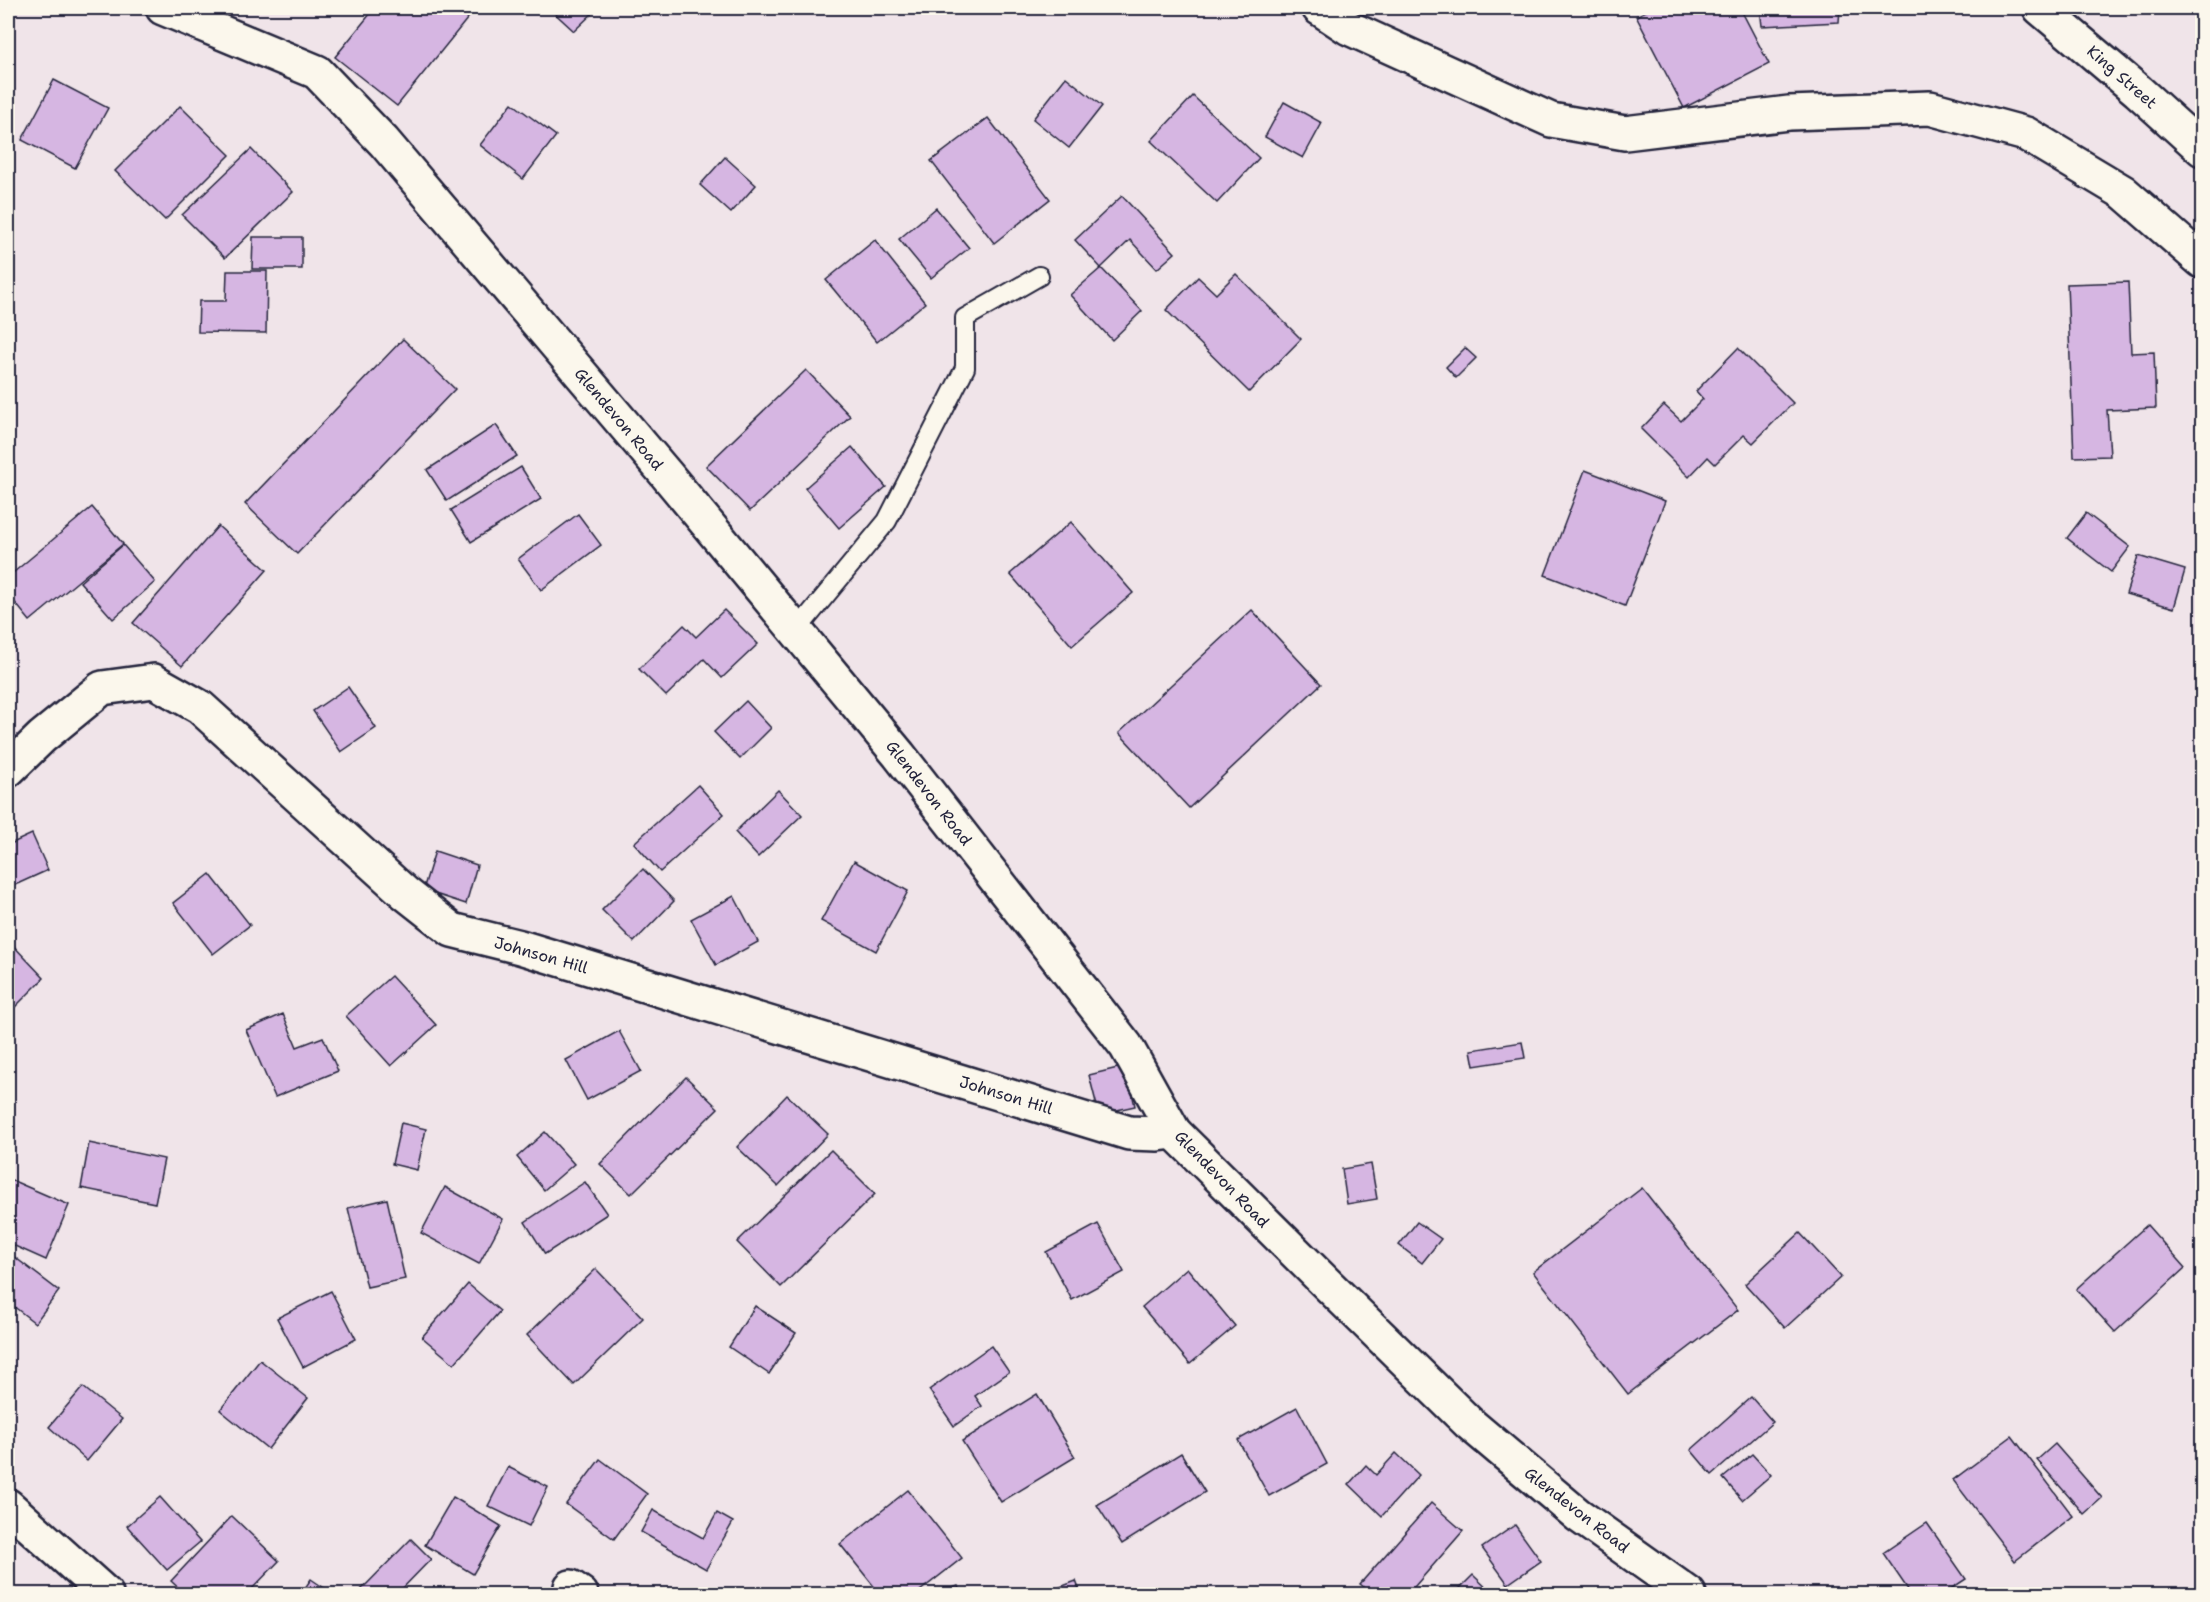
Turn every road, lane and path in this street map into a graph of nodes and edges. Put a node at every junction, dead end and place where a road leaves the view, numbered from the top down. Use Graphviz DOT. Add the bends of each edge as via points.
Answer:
graph roads {
  1 [pos="163,8"];
  2 [pos="1318,8"];
  3 [pos="2040,8"];
  4 [pos="2202,148"];
  5 [pos="2202,261"];
  6 [pos="1039,276"];
  7 [pos="796,631"];
  8 [pos="8,770"];
  9 [pos="1174,1132"];
  10 [pos="8,1506"];
  11 [pos="106,1594"];
  12 [pos="1689,1594"];
  1 -- 7 [label="street, Glendevon Road" via="317,72 384,142"];
  2 -- 5 [label="street" via="1349,28 1551,120 1625,133 1789,113 1930,108 2026,134 2123,192"];
  3 -- 4 [label="street, King Street"];
  6 -- 7 [label="lane" via="965,318 965,369 887,521"];
  7 -- 9 [label="street, Glendevon Road" via="899,755 1126,1046"];
  8 -- 9 [label="street, Johnson Hill" via="42,736 102,688 153,681 200,707 405,893 452,930 520,947 1129,1133"];
  9 -- 12 [label="street, Glendevon Road" via="1469,1423 1578,1515"];
  10 -- 11 [label="street"];
}
